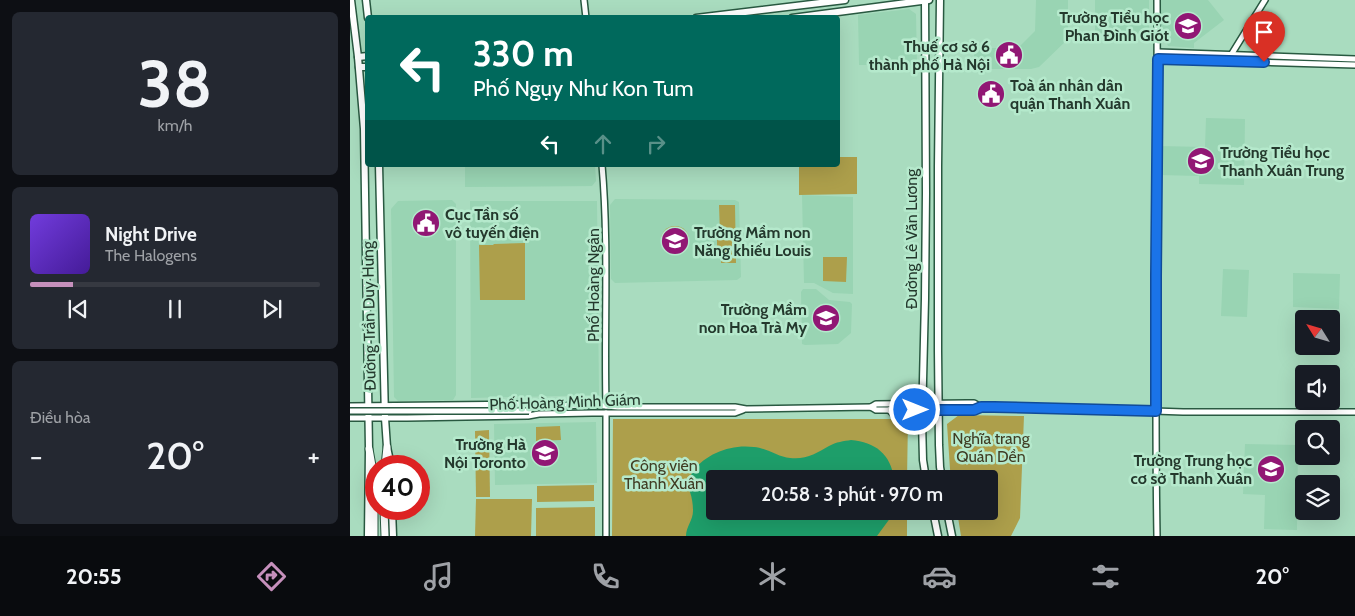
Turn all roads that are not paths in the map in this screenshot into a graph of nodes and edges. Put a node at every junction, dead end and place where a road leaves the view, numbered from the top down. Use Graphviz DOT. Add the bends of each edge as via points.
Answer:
graph roads {
  1 [pos="351,0"];
  2 [pos="366,0"];
  3 [pos="584,0"];
  4 [pos="845,0"];
  5 [pos="925,0"];
  6 [pos="929,0"];
  7 [pos="940,0"];
  8 [pos="1157,0"];
  9 [pos="1265,0"];
  10 [pos="368,15"];
  11 [pos="586,15"];
  12 [pos="721,15"];
  13 [pos="814,15"];
  14 [pos="1158,52"];
  15 [pos="1231,55"];
  16 [pos="358,56"];
  17 [pos="365,56"];
  18 [pos="1158,59"];
  19 [pos="1355,59"];
  20 [pos="1355,65"];
  21 [pos="365,67"];
  22 [pos="359,68"];
  23 [pos="379,167"];
  24 [pos="602,167"];
  25 [pos="367,309"];
  26 [pos="381,309"];
  27 [pos="915,403"];
  28 [pos="951,403"];
  29 [pos="350,406"];
  30 [pos="368,406"];
  31 [pos="385,406"];
  32 [pos="409,406"];
  33 [pos="537,406"];
  34 [pos="606,406"];
  35 [pos="940,406"];
  36 [pos="871,407"];
  37 [pos="981,407"];
  38 [pos="922,409"];
  39 [pos="746,410"];
  40 [pos="889,410"];
  41 [pos="915,410"];
  42 [pos="951,410"];
  43 [pos="350,411"];
  44 [pos="529,411"];
  45 [pos="1156,411"];
  46 [pos="1355,412"];
  47 [pos="606,413"];
  48 [pos="539,414"];
  49 [pos="350,418"];
  50 [pos="368,418"];
  51 [pos="385,418"];
  52 [pos="407,418"];
  53 [pos="387,447"];
  54 [pos="369,448"];
  55 [pos="386,455"];
  56 [pos="389,455"];
  57 [pos="925,470"];
  58 [pos="940,470"];
  59 [pos="384,520"];
  60 [pos="392,520"];
  61 [pos="935,520"];
  62 [pos="949,520"];
  63 [pos="368,536"];
  64 [pos="374,536"];
  65 [pos="385,536"];
  66 [pos="393,536"];
  67 [pos="606,536"];
  68 [pos="938,536"];
  69 [pos="952,536"];
  70 [pos="1157,536"];
  1 -- 16 [label="main road, Đường Trần Duy Hưng"];
  2 -- 10 [label="main road"];
  3 -- 11 [label="street"];
  4 -- 12 [label="main road"];
  5 -- 6 [label="main road"];
  5 -- 13 [label="main road"];
  5 -- 38 [label="main road, Đường Lê Văn Lương"];
  7 -- 35 [label="main road, Đường Lê Văn Lương"];
  8 -- 14 [label="street"];
  9 -- 15 [label="street"];
  14 -- 15 [label="street"];
  14 -- 18 [label="street"];
  15 -- 19 [label="street"];
  16 -- 17 [label="main road"];
  16 -- 22 [label="main road, Đường Trần Duy Hưng"];
  18 -- 20 [label="street"];
  18 -- 45 [label="street"];
  21 -- 22 [label="main road"];
  22 -- 25 [label="main road, Đường Trần Duy Hưng" via="364,129"];
  23 -- 26 [label="main road, Đường Trần Duy Hưng"];
  24 -- 34 [label="street, Phố Hoàng Ngân"];
  25 -- 26 [label="main road"];
  25 -- 30 [label="main road, Đường Trần Duy Hưng"];
  26 -- 31 [label="main road, Đường Trần Duy Hưng"];
  27 -- 36 [label="street, Phố Hoàng Minh Giám" via="876,404"];
  27 -- 38 [label="street, Phố Hoàng Minh Giám"];
  27 -- 41 [label="street"];
  28 -- 35 [label="street"];
  28 -- 37 [label="street" via="974,403"];
  28 -- 42 [label="street"];
  29 -- 30 [label="street, Phố Hoàng Minh Giám"];
  30 -- 31 [label="street, Phố Hoàng Minh Giám"];
  30 -- 50 [label="main road, Đường Trần Duy Hưng"];
  31 -- 32 [label="street, Phố Hoàng Minh Giám"];
  31 -- 51 [label="main road, Đường Trần Duy Hưng"];
  32 -- 33 [label="street, Phố Hoàng Minh Giám"];
  32 -- 52 [label="street" via="402,411"];
  33 -- 34 [label="street, Phố Hoàng Minh Giám"];
  33 -- 44 [label="street"];
  34 -- 39 [label="street, Phố Hoàng Minh Giám" via="735,407"];
  35 -- 38 [label="street"];
  35 -- 42 [label="street"];
  35 -- 58 [label="main road, Đường Lê Văn Lương"];
  36 -- 39 [label="street, Phố Hoàng Minh Giám"];
  36 -- 40 [label="street, Phố Hoàng Minh Giám"];
  37 -- 42 [label="street"];
  37 -- 45 [label="street"];
  38 -- 40 [label="street" via="894,415"];
  38 -- 41 [label="street, Phố Hoàng Minh Giám"];
  38 -- 57 [label="main road, Đường Lê Văn Lương"];
  39 -- 47 [label="street, Phố Hoàng Minh Giám" via="735,413"];
  40 -- 41 [label="street, Phố Hoàng Minh Giám"];
  43 -- 44 [label="street, bridge"];
  44 -- 48 [label="street"];
  45 -- 46 [label="street"];
  45 -- 70 [label="street"];
  47 -- 48 [label="street, Phố Hoàng Minh Giám"];
  47 -- 67 [label="street"];
  48 -- 52 [label="street, Phố Hoàng Minh Giám"];
  49 -- 50 [label="street, Phố Hoàng Minh Giám"];
  50 -- 51 [label="street, Phố Hoàng Minh Giám"];
  50 -- 54 [label="main road, Đường Trần Duy Hưng"];
  51 -- 52 [label="street, Phố Hoàng Minh Giám"];
  51 -- 53 [label="main road, Đường Trần Duy Hưng"];
  53 -- 55 [label="highway"];
  53 -- 56 [label="main road, Đường Trần Duy Hưng"];
  54 -- 63 [label="main road, Đường Trần Duy Hưng"];
  54 -- 64 [label="highway" via="374,477"];
  59 -- 65 [label="highway"];
  60 -- 66 [label="main road"];
  61 -- 68 [label="main road"];
  62 -- 69 [label="main road"];
}
